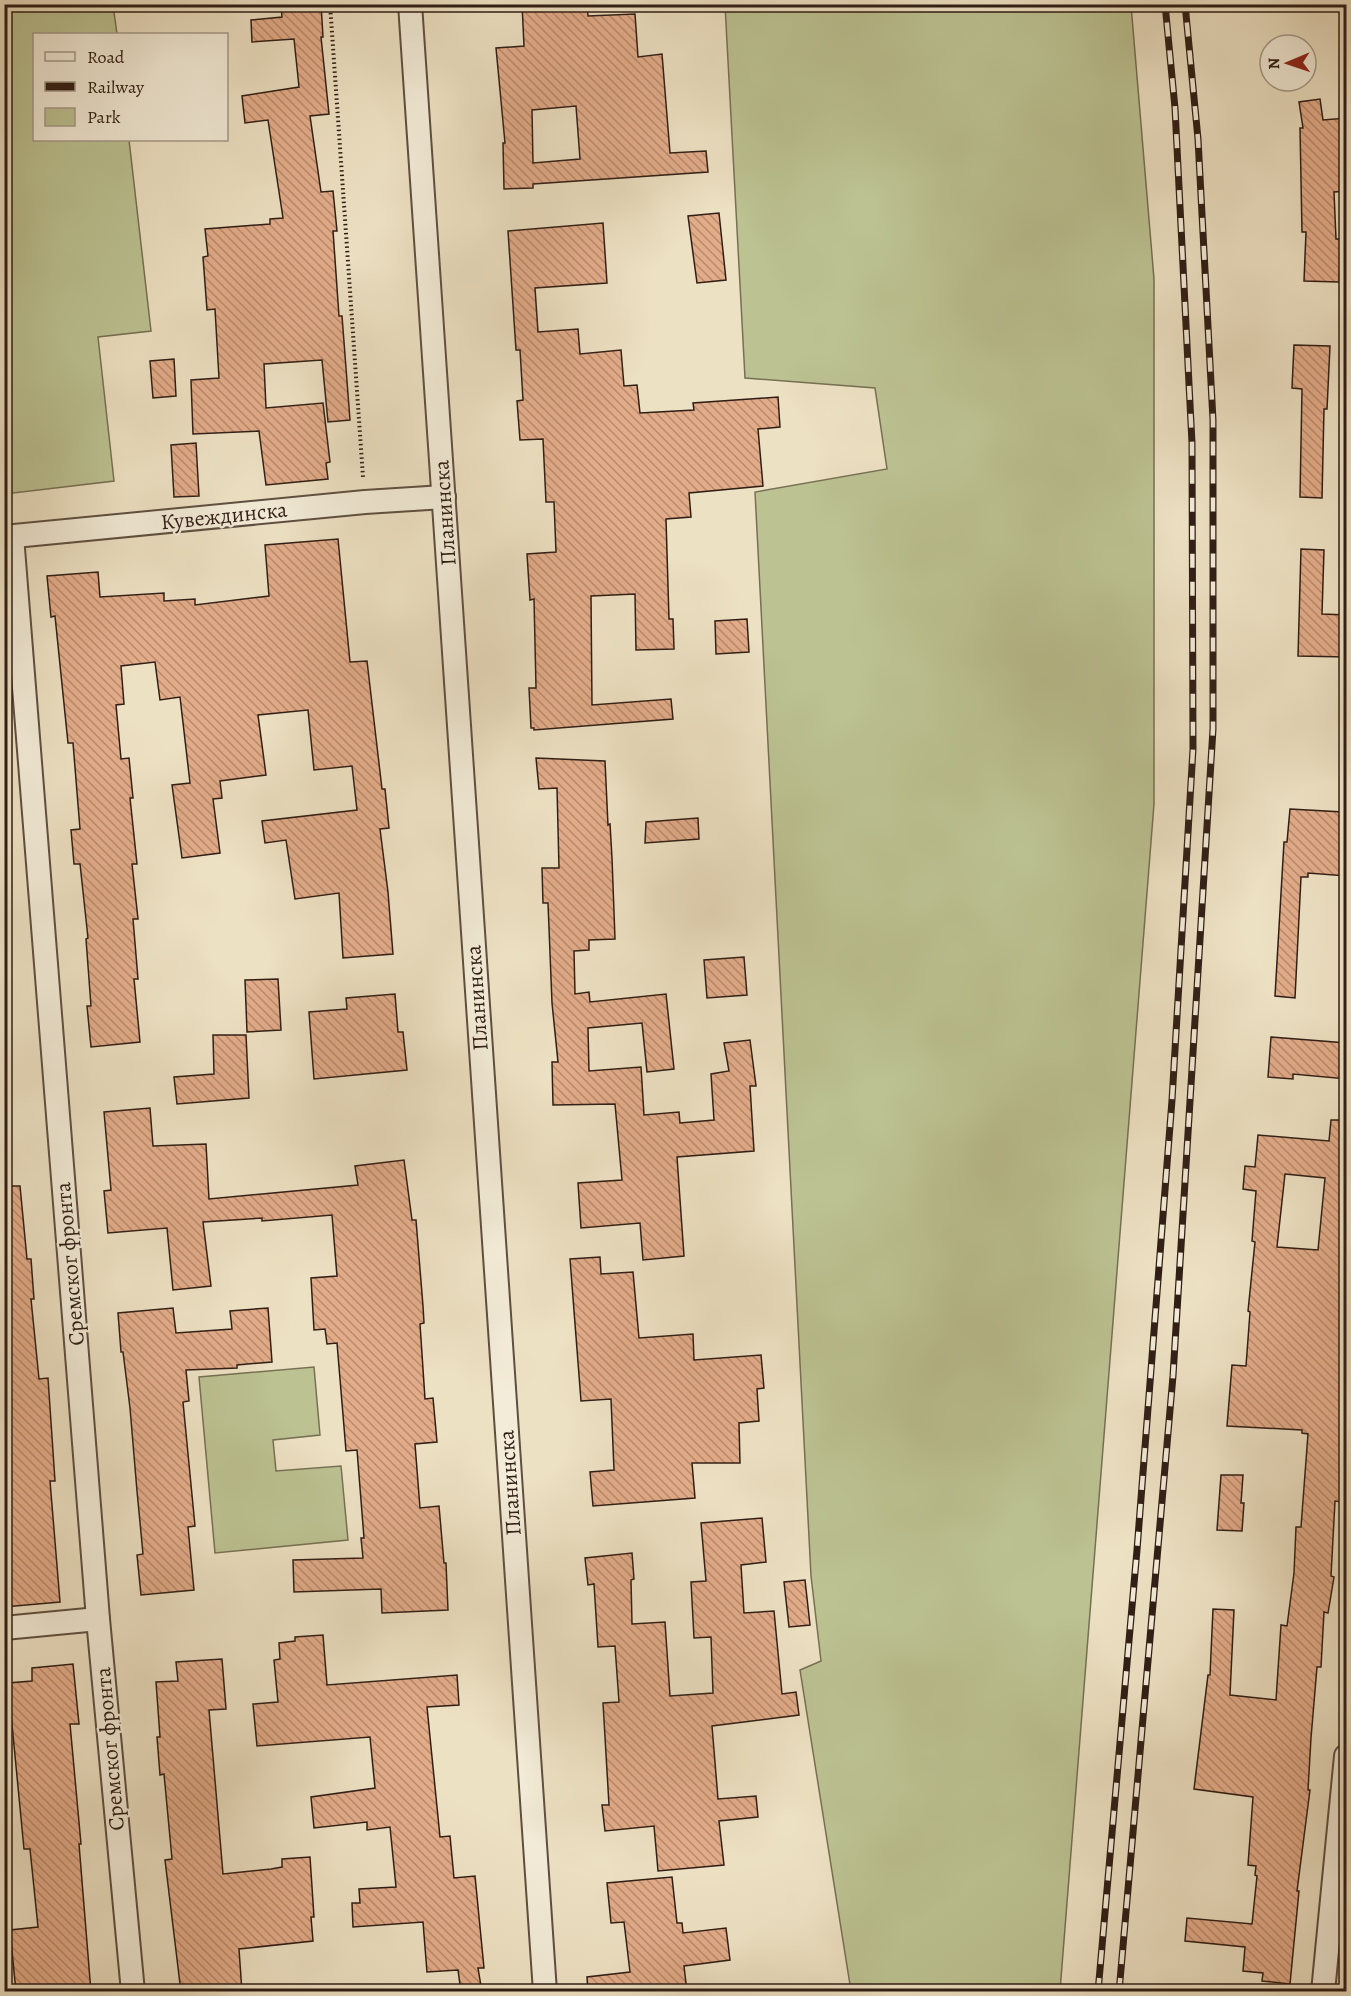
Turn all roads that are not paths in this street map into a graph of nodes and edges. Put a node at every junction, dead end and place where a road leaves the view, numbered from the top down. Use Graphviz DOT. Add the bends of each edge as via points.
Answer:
graph roads {
  1 [pos="410,4"];
  2 [pos="444,497"];
  3 [pos="8,537"];
  4 [pos="98,1619"];
  5 [pos="4,1628"];
  6 [pos="1347,1756"];
  7 [pos="133,1992"];
  8 [pos="546,1992"];
  9 [pos="1323,1992"];
  1 -- 2 [label="street, Планинска"];
  2 -- 3 [label="street, Кувеждинска"];
  2 -- 8 [label="street, Планинска"];
  3 -- 4 [label="street, Сремског фронта"];
  4 -- 5 [label="street"];
  4 -- 7 [label="street, Сремског фронта"];
  6 -- 9 [label="street"];
}
